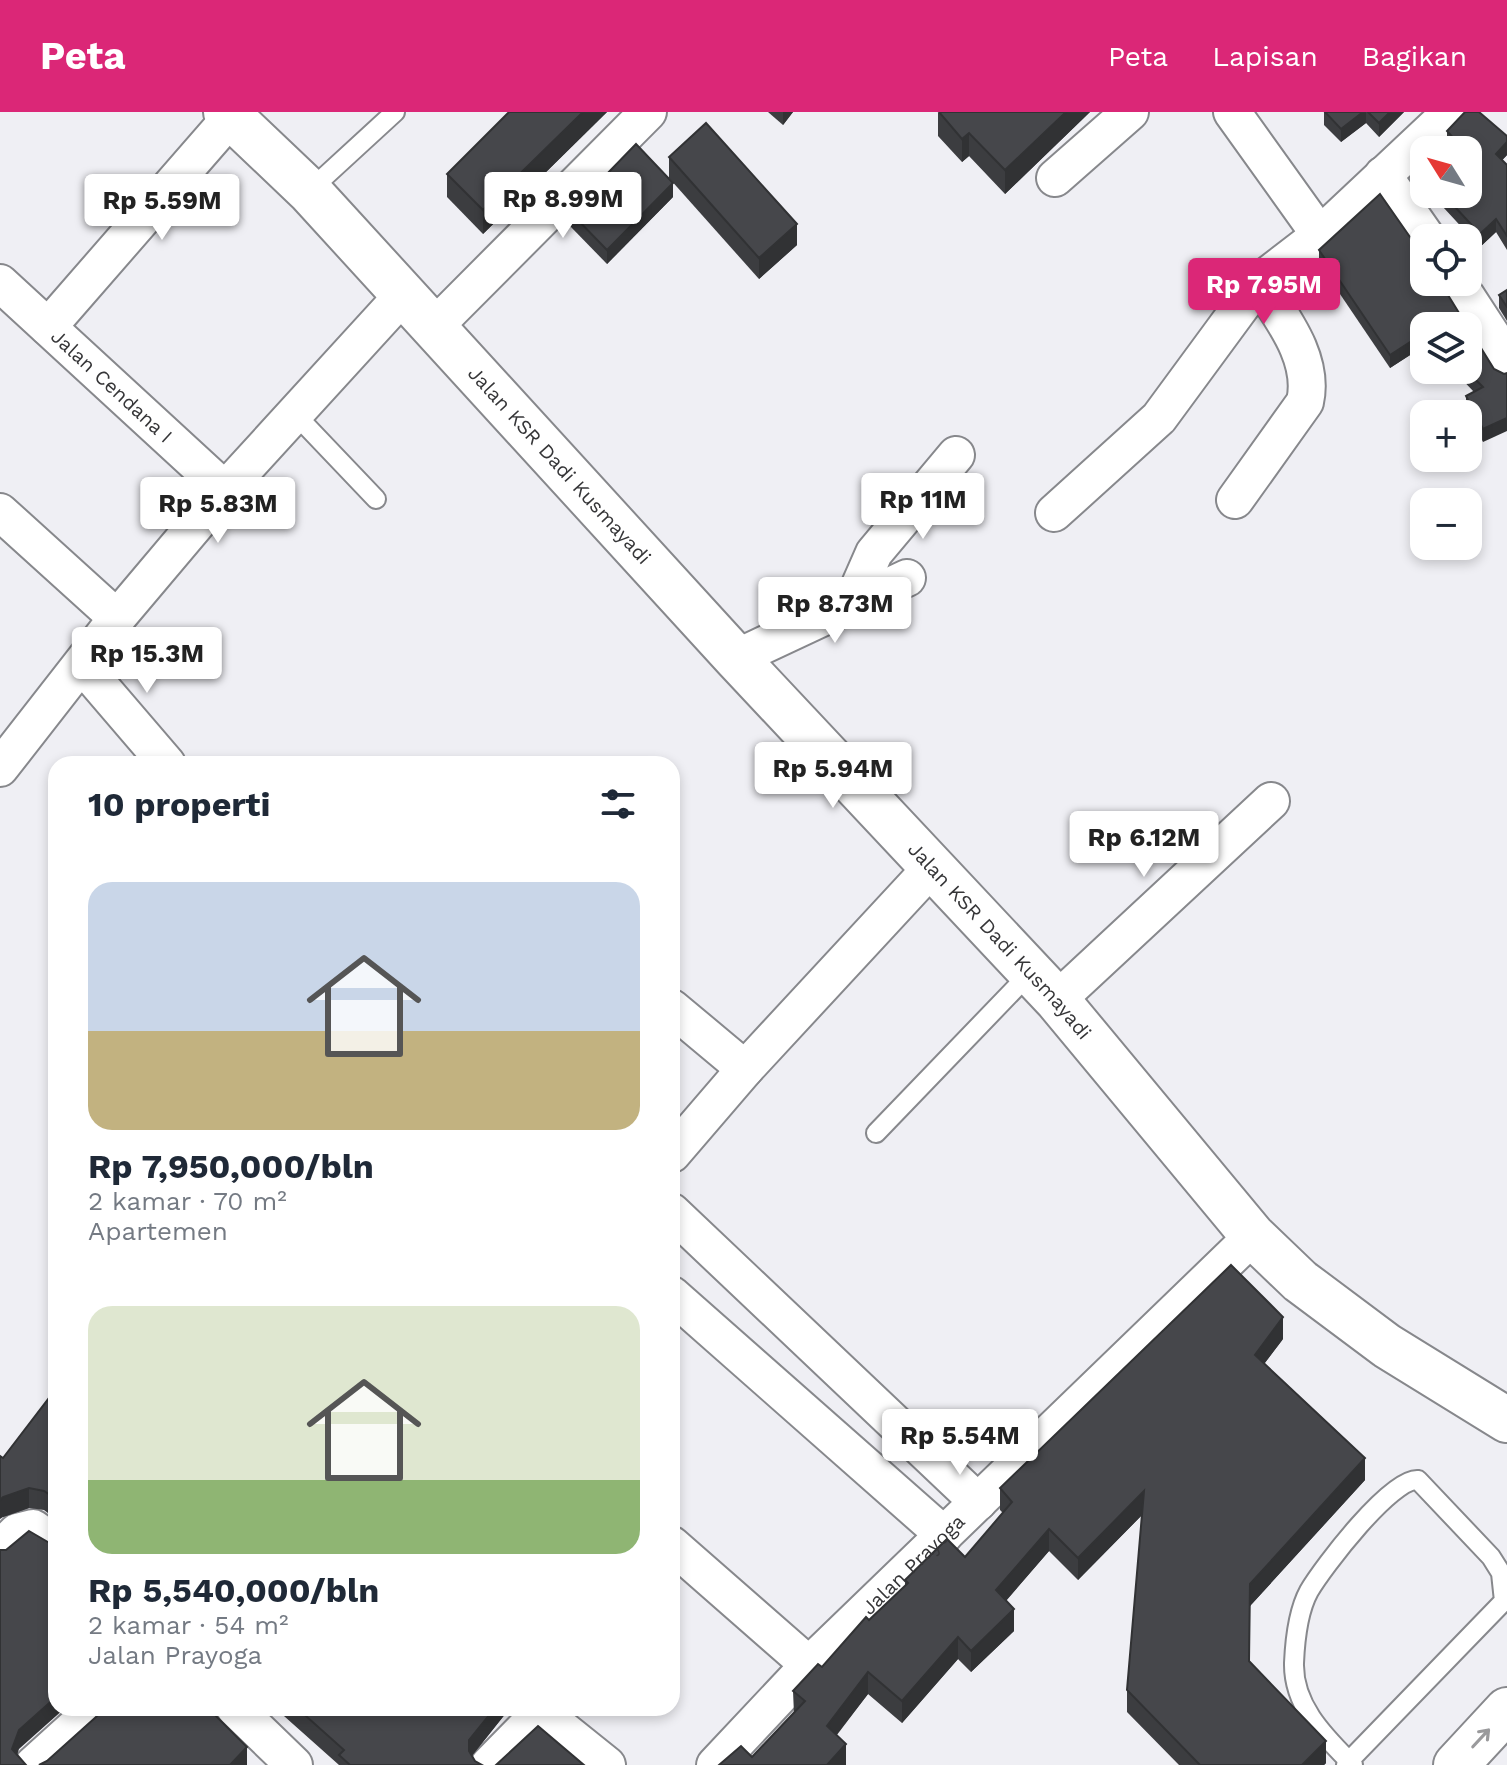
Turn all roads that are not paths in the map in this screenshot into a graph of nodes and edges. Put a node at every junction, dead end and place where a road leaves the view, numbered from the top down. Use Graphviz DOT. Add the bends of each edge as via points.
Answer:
graph roads {
  1 [pos="395,112"];
  2 [pos="648,112"];
  3 [pos="1130,112"];
  4 [pos="1232,112"];
  5 [pos="1451,112"];
  6 [pos="228,114"];
  7 [pos="1383,175"];
  8 [pos="1055,178"];
  9 [pos="309,191"];
  10 [pos="1417,224"];
  11 [pos="1320,235"];
  12 [pos="1259,282"];
  13 [pos="0,283"];
  14 [pos="405,293"];
  15 [pos="1466,296"];
  16 [pos="435,326"];
  17 [pos="48,327"];
  18 [pos="1507,366"];
  19 [pos="295,414"];
  20 [pos="956,455"];
  21 [pos="225,490"];
  22 [pos="376,499"];
  23 [pos="1235,500"];
  24 [pos="1054,513"];
  25 [pos="1,516"];
  26 [pos="907,578"];
  27 [pos="852,603"];
  28 [pos="117,618"];
  29 [pos="736,658"];
  30 [pos="83,666"];
  31 [pos="160,756"];
  32 [pos="0,768"];
  33 [pos="1271,801"];
  34 [pos="934,865"];
  35 [pos="1044,986"];
  36 [pos="680,1015"];
  37 [pos="745,1069"];
  38 [pos="876,1133"];
  39 [pos="680,1145"];
  40 [pos="680,1220"];
  41 [pos="1253,1236"];
  42 [pos="680,1302"];
  43 [pos="1507,1420"];
  44 [pos="978,1502"];
  45 [pos="944,1535"];
  46 [pos="48,1538"];
  47 [pos="0,1549"];
  48 [pos="680,1552"];
  49 [pos="809,1665"];
  50 [pos="1507,1710"];
  51 [pos="87,1716"];
  52 [pos="243,1716"];
  53 [pos="534,1716"];
  54 [pos="546,1716"];
  55 [pos="1349,1764"];
  56 [pos="33,1765"];
  57 [pos="294,1765"];
  58 [pos="489,1765"];
  59 [pos="607,1765"];
  60 [pos="715,1765"];
  61 [pos="1456,1765"];
  1 -- 9 [label="lane"];
  2 -- 16 [label="street"];
  3 -- 8 [label="street"];
  4 -- 11 [label="street"];
  5 -- 7 [label="street"];
  6 -- 9 [label="main road, Jalan KSR Dadi Kusmayadi"];
  6 -- 17 [label="street"];
  7 -- 10 [label="street"];
  7 -- 11 [label="street"];
  9 -- 14 [label="main road, Jalan KSR Dadi Kusmayadi"];
  11 -- 12 [label="street"];
  12 -- 23 [label="street" via="1294,337 1308,388 1305,402"];
  12 -- 24 [label="street" via="1159,418"];
  13 -- 17 [label="street, Jalan Cendana I"];
  14 -- 16 [label="main road, Jalan KSR Dadi Kusmayadi"];
  14 -- 19 [label="street"];
  15 -- 18 [label="street"];
  16 -- 29 [label="main road, Jalan KSR Dadi Kusmayadi"];
  17 -- 21 [label="street, Jalan Cendana I"];
  19 -- 21 [label="street"];
  19 -- 22 [label="lane"];
  20 -- 27 [label="street" via="874,553"];
  21 -- 28 [label="street"];
  25 -- 28 [label="street"];
  26 -- 27 [label="street"];
  27 -- 29 [label="street"];
  28 -- 30 [label="street"];
  29 -- 34 [label="main road, Jalan KSR Dadi Kusmayadi"];
  30 -- 31 [label="street"];
  30 -- 32 [label="street"];
  33 -- 35 [label="street"];
  34 -- 35 [label="main road, Jalan KSR Dadi Kusmayadi"];
  34 -- 37 [label="street"];
  35 -- 38 [label="lane"];
  35 -- 41 [label="main road, Jalan KSR Dadi Kusmayadi"];
  36 -- 37 [label="street"];
  37 -- 39 [label="street"];
  40 -- 44 [label="street"];
  41 -- 43 [label="main road, Jalan KSR Dadi Kusmayadi" via="1300,1281 1387,1346"];
  41 -- 44 [label="street, Jalan Prayoga"];
  42 -- 45 [label="street"];
  44 -- 45 [label="street, Jalan Prayoga"];
  45 -- 49 [label="street, Jalan Prayoga"];
  46 -- 47 [label="street" via="33,1528 17,1532"];
  48 -- 49 [label="street"];
  49 -- 60 [label="street, Jalan Prayoga"];
  61 -- 50 [label="main road, one-way"];
  51 -- 56 [label="street"];
  52 -- 57 [label="street"];
  53 -- 58 [label="street"];
  54 -- 59 [label="street"];
  55 -- 55 [label="lane" via="1504,1601 1501,1573 1491,1557 1418,1480 1398,1486 1358,1528 1310,1590 1301,1610 1294,1665 1306,1713"];
}
